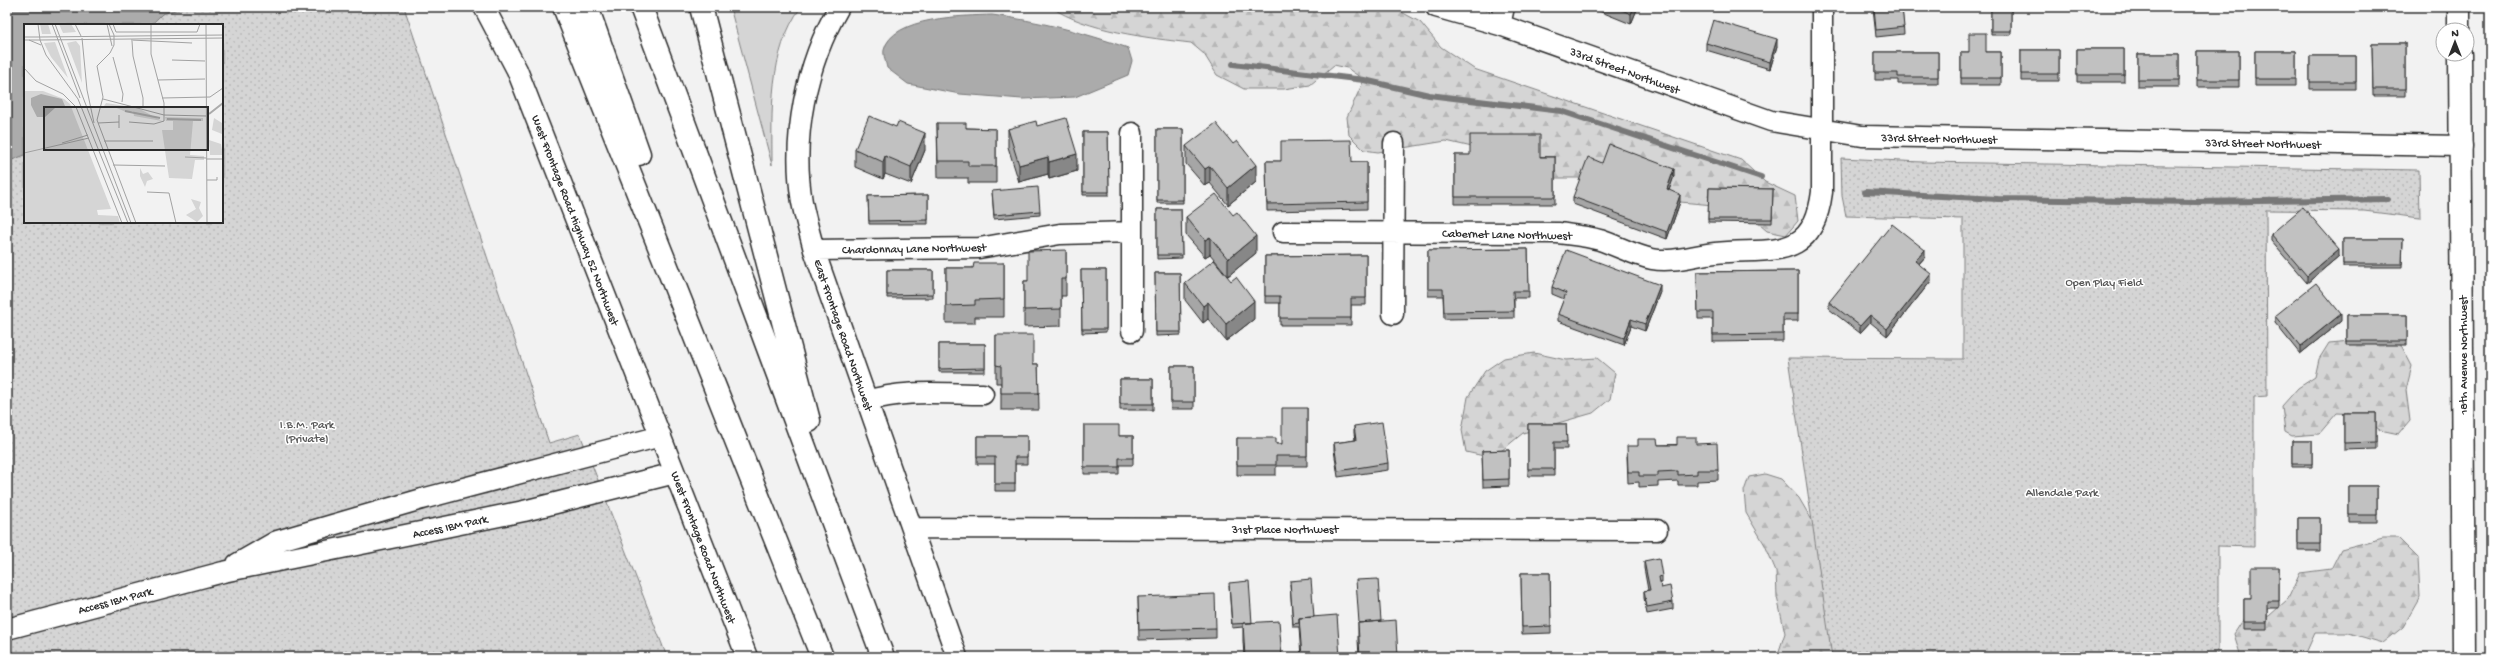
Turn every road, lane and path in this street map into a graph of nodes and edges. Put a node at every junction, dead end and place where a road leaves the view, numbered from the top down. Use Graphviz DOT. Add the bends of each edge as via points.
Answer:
graph roads {
  1 [pos="484,7"];
  2 [pos="564,7"];
  3 [pos="587,7"];
  4 [pos="641,7"];
  5 [pos="701,7"];
  6 [pos="840,7"];
  7 [pos="1436,7"];
  8 [pos="1822,7"];
  9 [pos="2459,7"];
  10 [pos="1502,16"];
  11 [pos="2459,22"];
  12 [pos="2460,62"];
  13 [pos="1823,131"];
  14 [pos="1132,134"];
  15 [pos="1394,142"];
  16 [pos="2462,146"];
  17 [pos="1132,232"];
  18 [pos="1283,232"];
  19 [pos="1394,232"];
  20 [pos="814,250"];
  21 [pos="1393,314"];
  22 [pos="1132,331"];
  23 [pos="983,394"];
  24 [pos="868,401"];
  25 [pos="661,436"];
  26 [pos="675,473"];
  27 [pos="912,528"];
  28 [pos="1657,530"];
  29 [pos="837,533"];
  30 [pos="777,545"];
  31 [pos="223,572"];
  32 [pos="7,629"];
  33 [pos="747,657"];
  34 [pos="822,657"];
  35 [pos="883,657"];
  36 [pos="957,657"];
  37 [pos="2464,657"];
  1 -- 25 [label="street, West Frontage Road Highway 52 Northwest" via="517,70"];
  2 -- 30 [label="main road"];
  3 -- 30 [label="main road"];
  4 -- 29 [label="main road"];
  5 -- 29 [label="main road"];
  6 -- 20 [label="street, East Frontage Road Northwest" via="819,52 802,108 799,168 802,202"];
  7 -- 10 [label="street, 33rd Street Northwest"];
  8 -- 13 [label="street, Cabernet Lane Northwest"];
  9 -- 11 [label="main road"];
  10 -- 13 [label="street, 33rd Street Northwest" via="1770,121"];
  12 -- 16 [label="main road, 18th Avenue Northwest"];
  13 -- 16 [label="street, 33rd Street Northwest" via="1913,138"];
  13 -- 19 [label="street, Cabernet Lane Northwest" via="1822,192 1818,216 1807,234 1795,244 1780,249 1660,259 1637,255 1584,236 1558,233"];
  14 -- 17 [label="street"];
  15 -- 19 [label="street"];
  16 -- 37 [label="main road, 18th Avenue Northwest"];
  17 -- 20 [label="street, Chardonnay Lane Northwest" via="1060,234 979,248"];
  17 -- 22 [label="street"];
  18 -- 19 [label="street, Cabernet Lane Northwest"];
  19 -- 21 [label="street"];
  20 -- 24 [label="street, East Frontage Road Northwest"];
  23 -- 24 [label="street" via="902,394"];
  24 -- 27 [label="street, East Frontage Road Northwest"];
  25 -- 26 [label="street, West Frontage Road Northwest"];
  25 -- 31 [label="street, Access IBM Park" via="422,499 277,541"];
  26 -- 31 [label="street, Access IBM Park" via="524,511"];
  26 -- 33 [label="street, West Frontage Road Northwest"];
  27 -- 28 [label="street, 31st Place Northwest"];
  27 -- 36 [label="street, East Frontage Road Northwest"];
  29 -- 35 [label="main road"];
  30 -- 34 [label="main road"];
  31 -- 32 [label="street, Access IBM Park"];
}
